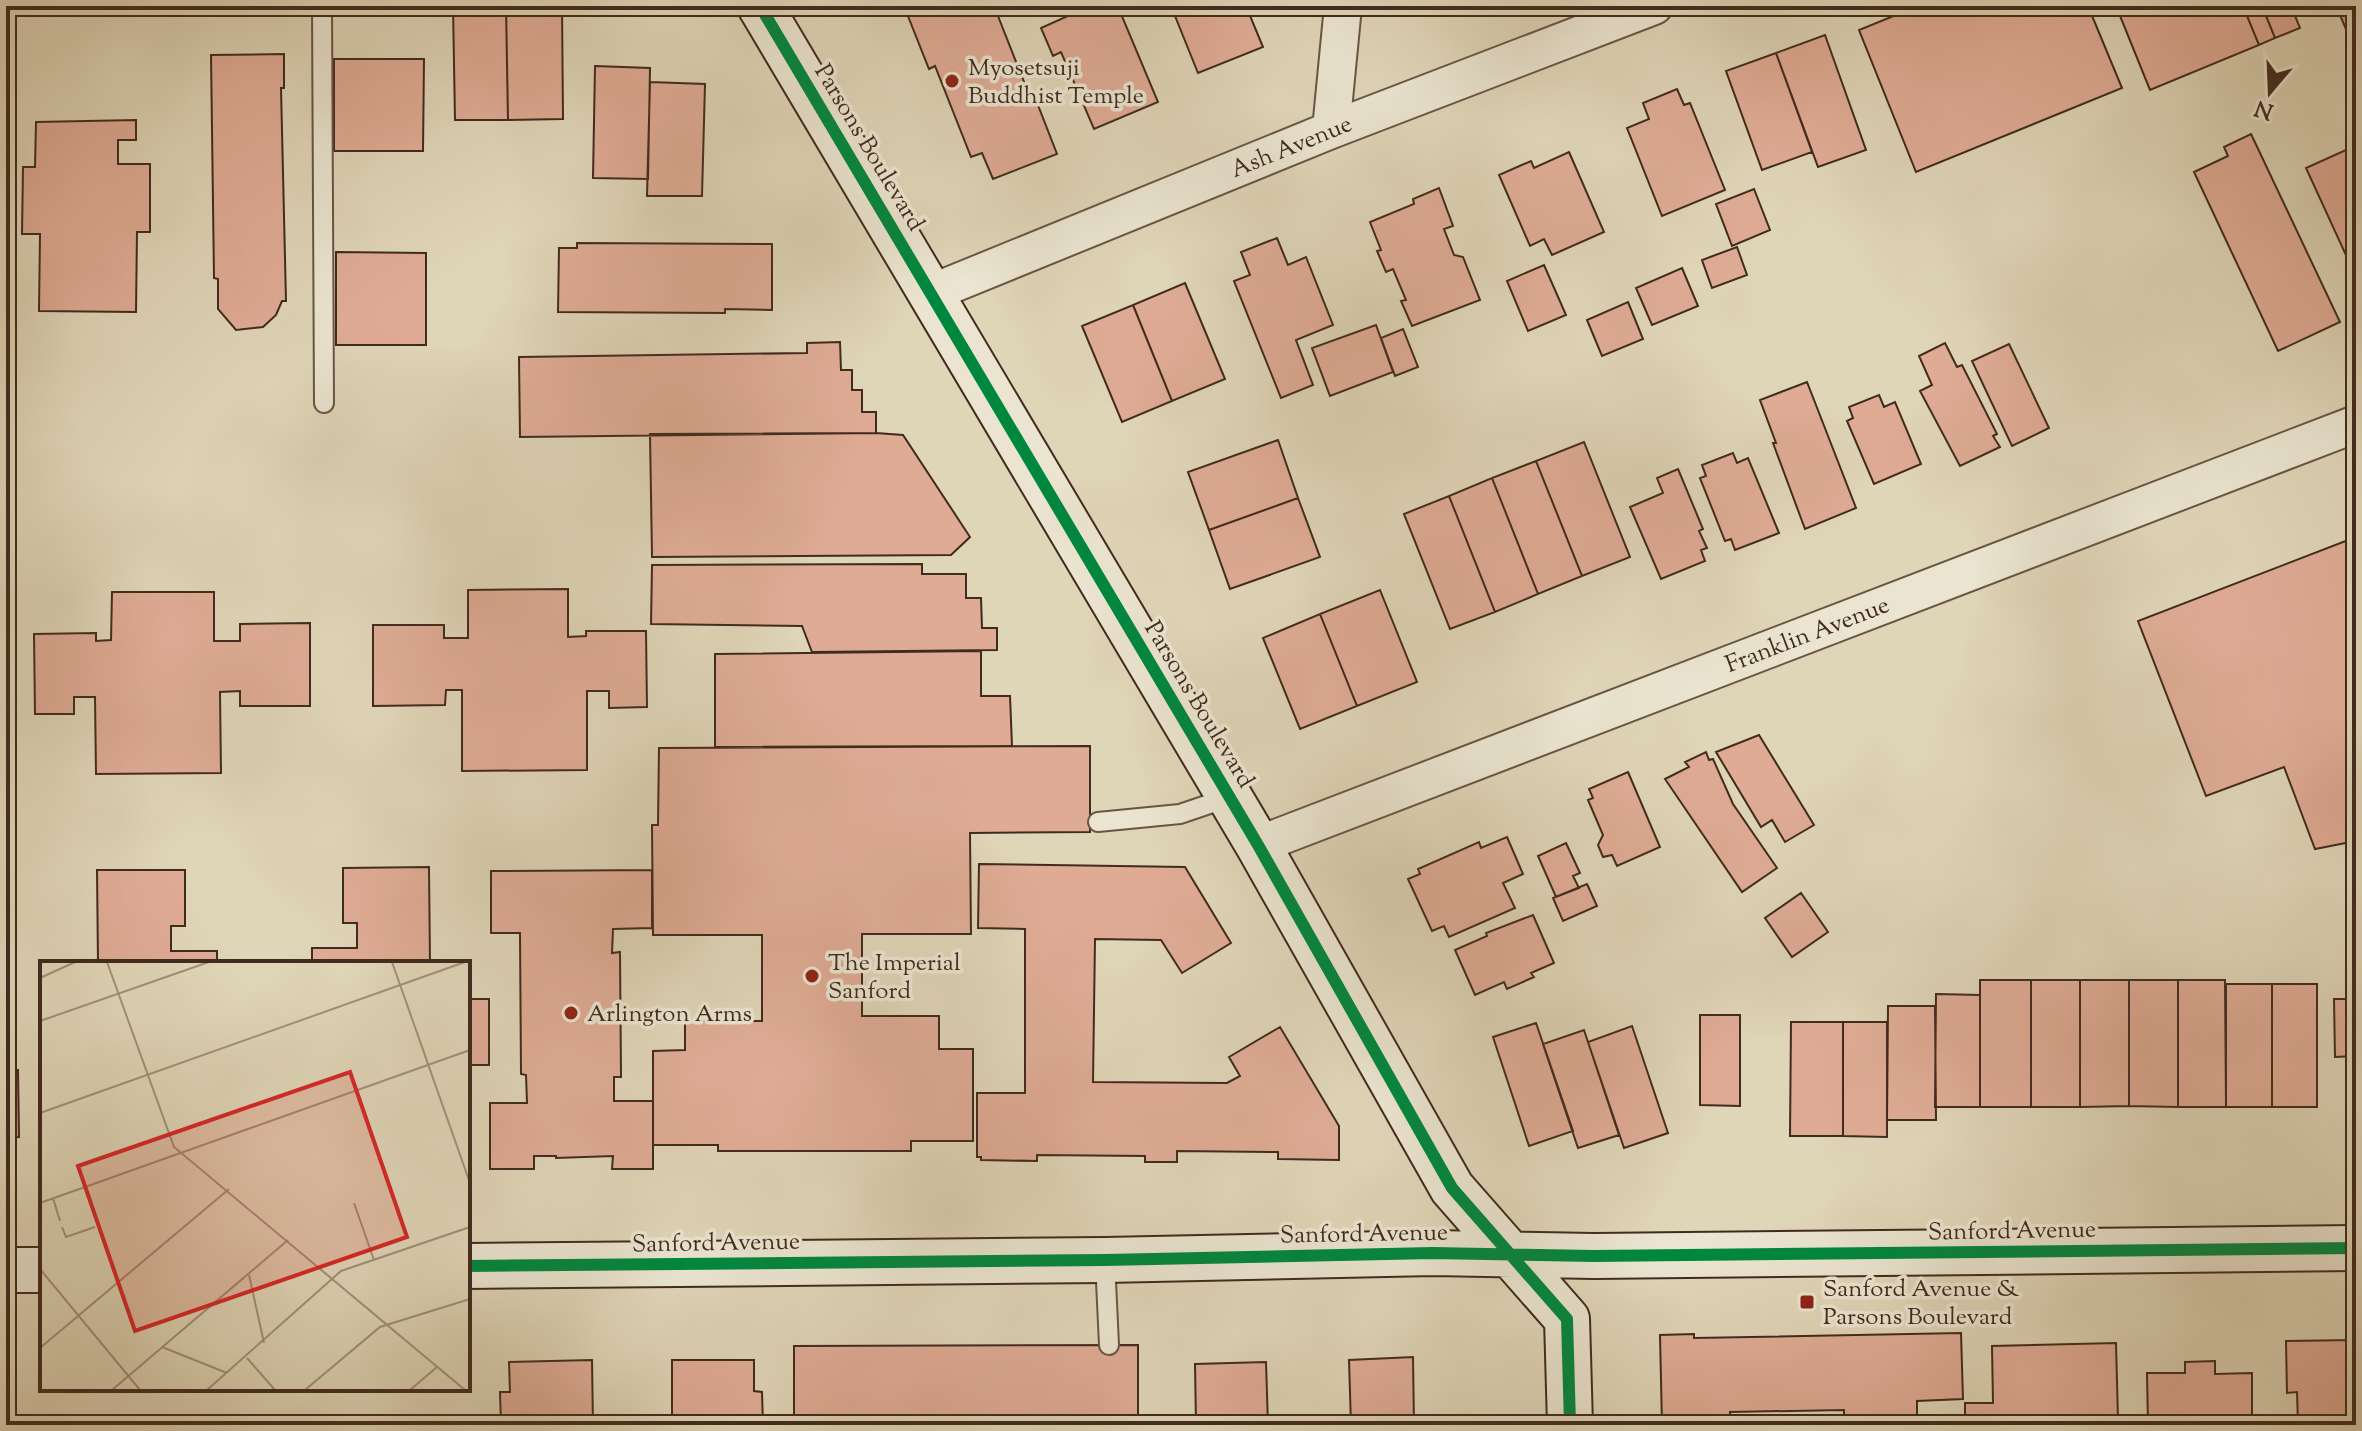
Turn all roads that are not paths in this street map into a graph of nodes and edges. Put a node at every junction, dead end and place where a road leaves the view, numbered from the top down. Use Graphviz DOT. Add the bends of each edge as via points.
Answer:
graph roads {
  1 [pos="322,6"];
  2 [pos="760,6"];
  3 [pos="1343,6"];
  4 [pos="1654,6"];
  5 [pos="1331,130"];
  6 [pos="931,293"];
  7 [pos="324,403"];
  8 [pos="2356,424"];
  9 [pos="1230,797"];
  10 [pos="1098,822"];
  11 [pos="1258,845"];
  12 [pos="2356,1248"];
  13 [pos="1511,1255"];
  14 [pos="1105,1260"];
  15 [pos="470,1266"];
  16 [pos="6,1270"];
  17 [pos="40,1270"];
  18 [pos="1109,1345"];
  19 [pos="1570,1425"];
  1 -- 7 [label="lane"];
  2 -- 6 [label="street, Parsons Boulevard"];
  3 -- 5 [label="street"];
  4 -- 5 [label="street, Ash Avenue"];
  5 -- 6 [label="street, Ash Avenue"];
  6 -- 9 [label="street, Parsons Boulevard"];
  8 -- 11 [label="street, Franklin Avenue"];
  9 -- 10 [label="lane" via="1180,814"];
  9 -- 11 [label="street, Parsons Boulevard"];
  11 -- 13 [label="street, Parsons Boulevard" via="1452,1188"];
  12 -- 13 [label="street, Sanford Avenue"];
  13 -- 14 [label="street, Sanford Avenue"];
  13 -- 19 [label="street, Parsons Boulevard" via="1567,1319"];
  14 -- 15 [label="street, Sanford Avenue"];
  14 -- 18 [label="lane"];
  16 -- 17 [label="street"];
}
